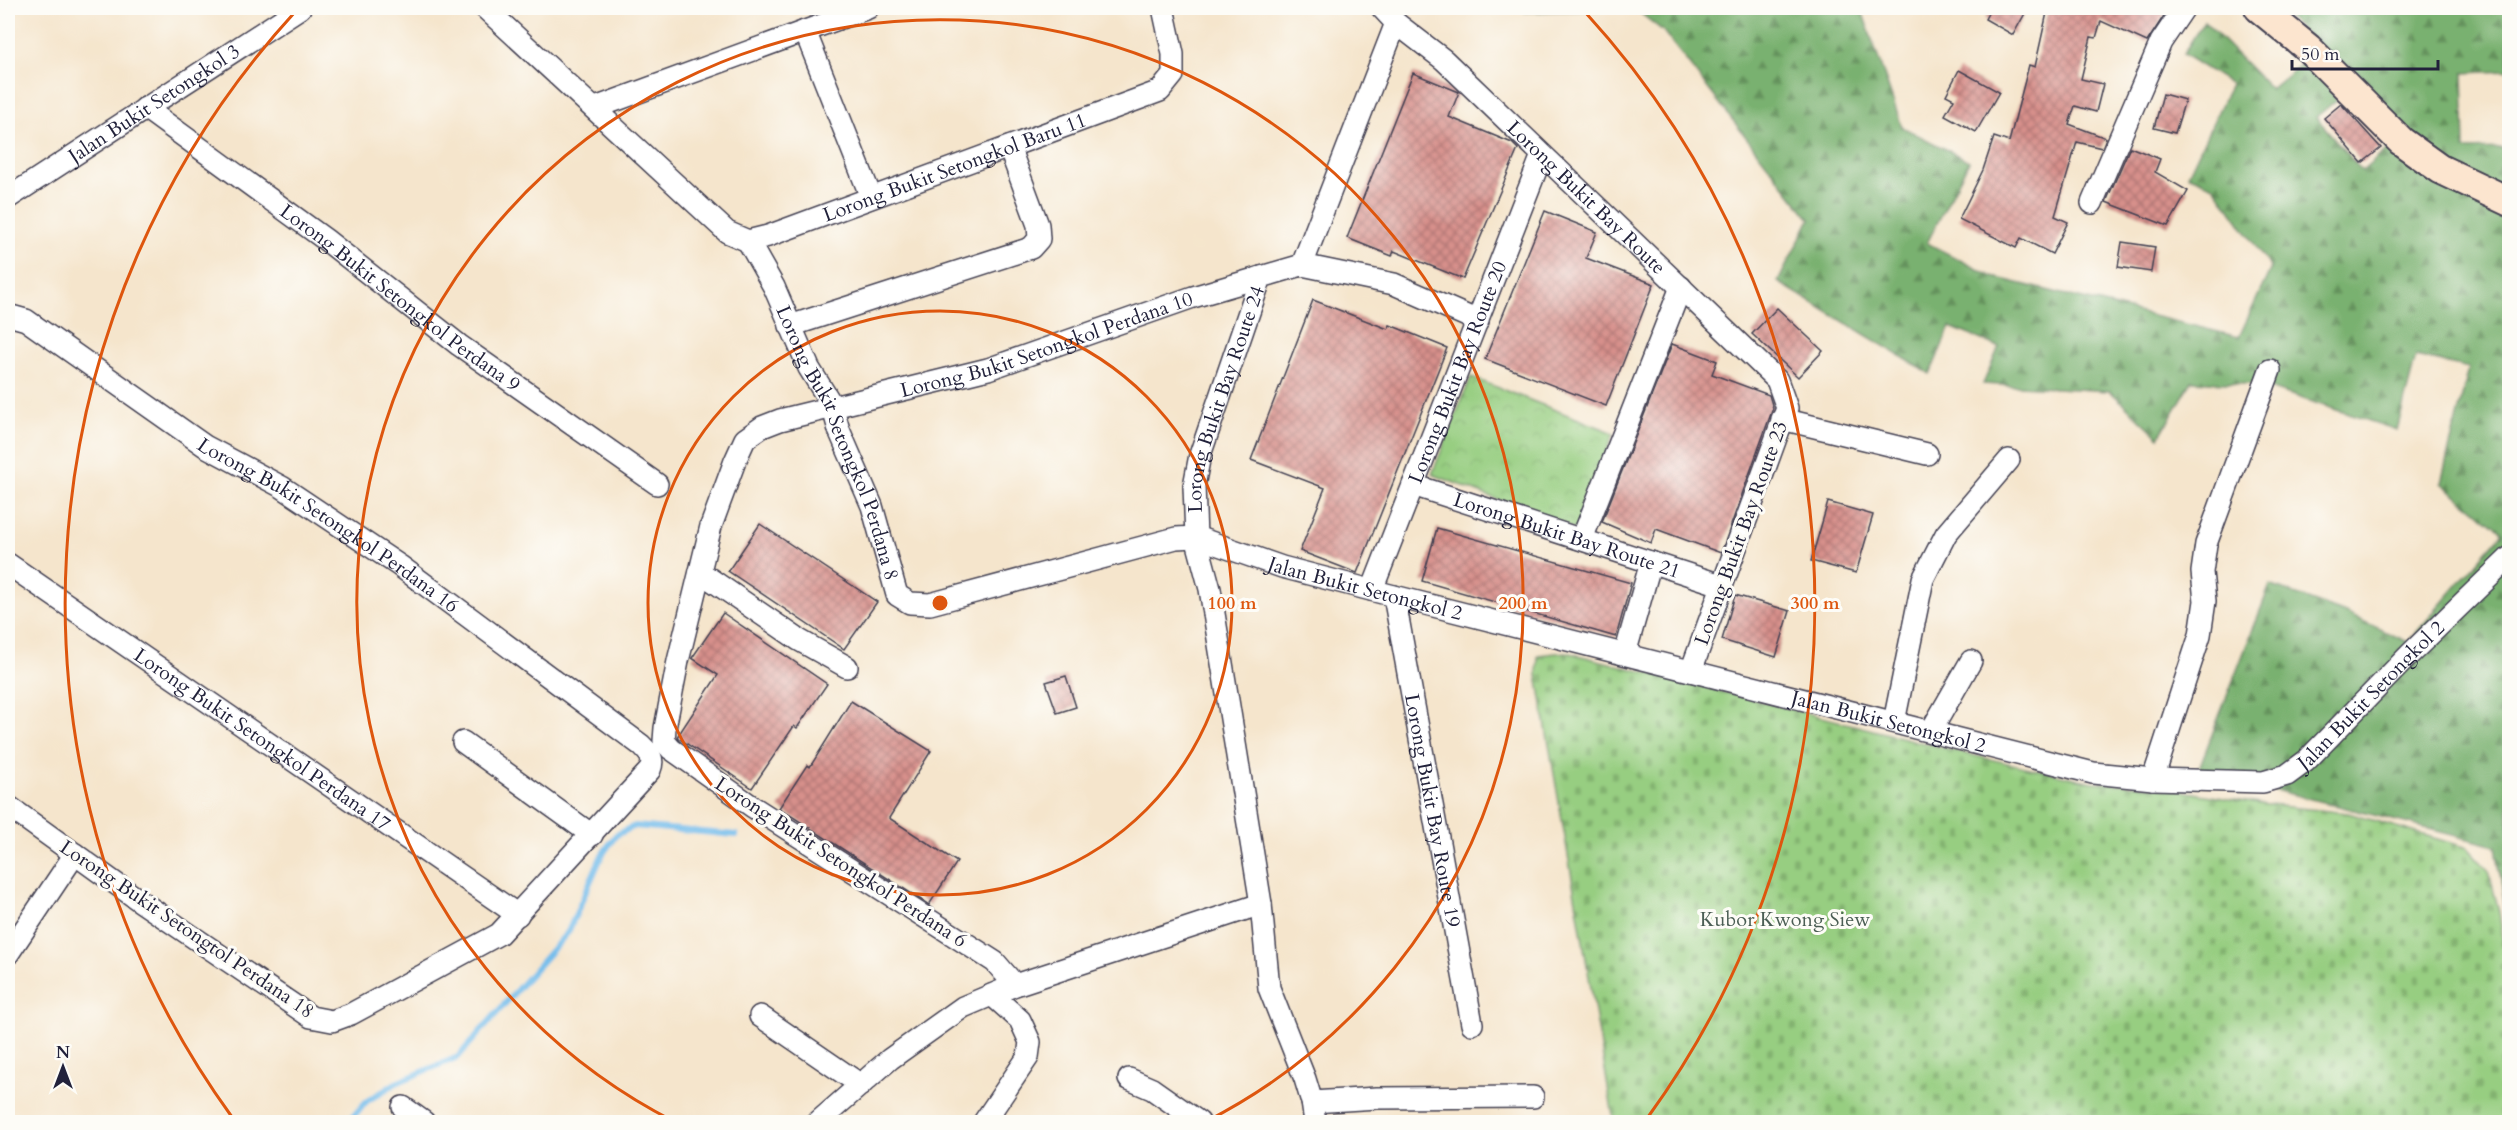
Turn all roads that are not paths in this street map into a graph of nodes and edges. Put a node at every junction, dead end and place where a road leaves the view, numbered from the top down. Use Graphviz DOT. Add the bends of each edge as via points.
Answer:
graph roads {
  1 [pos="300,8"];
  2 [pos="485,8"];
  3 [pos="868,8"];
  4 [pos="1163,8"];
  5 [pos="1382,8"];
  6 [pos="2184,8"];
  7 [pos="2259,8"];
  8 [pos="1396,23"];
  9 [pos="805,31"];
  10 [pos="145,108"];
  11 [pos="595,108"];
  12 [pos="1009,147"];
  13 [pos="1542,155"];
  14 [pos="871,197"];
  15 [pos="8,198"];
  16 [pos="2510,202"];
  17 [pos="2092,203"];
  18 [pos="748,241"];
  19 [pos="1302,265"];
  20 [pos="1261,277"];
  21 [pos="1681,287"];
  22 [pos="8,315"];
  23 [pos="1478,321"];
  24 [pos="790,326"];
  25 [pos="2270,370"];
  26 [pos="1783,394"];
  27 [pos="832,405"];
  28 [pos="1782,419"];
  29 [pos="1927,454"];
  30 [pos="2009,460"];
  31 [pos="657,484"];
  32 [pos="1413,485"];
  33 [pos="1196,537"];
  34 [pos="1582,539"];
  35 [pos="2510,557"];
  36 [pos="1651,562"];
  37 [pos="8,564"];
  38 [pos="700,572"];
  39 [pos="1721,585"];
  40 [pos="1372,590"];
  41 [pos="1394,596"];
  42 [pos="1625,654"];
  43 [pos="1971,660"];
  44 [pos="847,667"];
  45 [pos="1691,671"];
  46 [pos="1894,722"];
  47 [pos="1931,732"];
  48 [pos="664,741"];
  49 [pos="463,742"];
  50 [pos="641,745"];
  51 [pos="2153,779"];
  52 [pos="8,806"];
  53 [pos="592,835"];
  54 [pos="75,854"];
  55 [pos="1261,904"];
  56 [pos="518,915"];
  57 [pos="8,954"];
  58 [pos="1015,985"];
  59 [pos="992,995"];
  60 [pos="760,1016"];
  61 [pos="1472,1024"];
  62 [pos="1129,1079"];
  63 [pos="861,1085"];
  64 [pos="1533,1097"];
  65 [pos="403,1107"];
  66 [pos="1313,1112"];
  67 [pos="424,1122"];
  68 [pos="818,1122"];
  69 [pos="984,1122"];
  70 [pos="1199,1122"];
  1 -- 10 [label="street, Jalan Bukit Setongkol 3"];
  2 -- 11 [label="street"];
  3 -- 9 [label="street"];
  4 -- 12 [label="street, Lorong Bukit Setongkol Baru 11" via="1173,54 1173,75 1160,91"];
  5 -- 8 [label="street, Lorong Bukit Bay Route"];
  6 -- 17 [label="street" via="2161,42"];
  7 -- 16 [label="street" via="2308,48 2401,141 2440,169"];
  8 -- 13 [label="street, Lorong Bukit Bay Route" via="1444,60"];
  8 -- 19 [label="street"];
  9 -- 11 [label="street"];
  9 -- 14 [label="street"];
  10 -- 15 [label="street, Jalan Bukit Setongkol 3"];
  10 -- 31 [label="street, Lorong Bukit Setongkol Perdana 9" via="326,240 459,345"];
  11 -- 18 [label="street" via="727,232"];
  12 -- 14 [label="street, Lorong Bukit Setongkol Baru 11"];
  12 -- 24 [label="street" via="1038,225 1039,239 1031,248"];
  13 -- 21 [label="street, Lorong Bukit Bay Route"];
  13 -- 23 [label="street, Lorong Bukit Bay Route 20"];
  14 -- 18 [label="street, Lorong Bukit Setongkol Baru 11"];
  18 -- 24 [label="street, Lorong Bukit Setongkol Perdana 8"];
  19 -- 20 [label="street, Lorong Bukit Bay Route 24"];
  19 -- 23 [label="street" via="1394,284"];
  20 -- 27 [label="street, Lorong Bukit Setongkol Perdana 10" via="988,369"];
  20 -- 33 [label="street, Lorong Bukit Bay Route 24" via="1200,455 1194,486"];
  21 -- 26 [label="street, Lorong Bukit Bay Route" via="1777,381"];
  21 -- 34 [label="street"];
  22 -- 50 [label="street, Lorong Bukit Setongkol Perdana 16" via="26,320 206,446 282,487 400,566"];
  23 -- 32 [label="street, Lorong Bukit Bay Route 20"];
  24 -- 27 [label="street, Lorong Bukit Setongkol Perdana 8" via="808,368"];
  25 -- 51 [label="street" via="2206,544 2200,635"];
  26 -- 28 [label="street, Lorong Bukit Bay Route 23" via="1786,408"];
  27 -- 33 [label="street, Lorong Bukit Setongkol Perdana 8" via="872,506 897,595 910,603 930,604 1176,538"];
  27 -- 38 [label="street, Lorong Bukit Setongkol Perdana 10" via="762,427 745,439 711,526"];
  28 -- 29 [label="street"];
  28 -- 39 [label="street, Lorong Bukit Bay Route 23"];
  30 -- 46 [label="street" via="1946,534 1923,579"];
  32 -- 34 [label="street, Lorong Bukit Bay Route 21"];
  32 -- 40 [label="street, Lorong Bukit Bay Route 20"];
  33 -- 40 [label="street, Jalan Bukit Setongkol 2" via="1282,567"];
  33 -- 55 [label="street, Lorong Bukit Bay Route 24" via="1210,589"];
  34 -- 36 [label="street, Lorong Bukit Bay Route 21"];
  35 -- 51 [label="street, Jalan Bukit Setongkol 2" via="2287,775 2263,782"];
  36 -- 39 [label="street, Lorong Bukit Bay Route 21"];
  36 -- 42 [label="street"];
  37 -- 56 [label="street, Lorong Bukit Setongkol Perdana 17"];
  38 -- 44 [label="street"];
  38 -- 48 [label="street, Lorong Bukit Setongkol Perdana 10"];
  39 -- 45 [label="street, Lorong Bukit Bay Route 23"];
  40 -- 41 [label="street, Jalan Bukit Setongkol 2"];
  41 -- 42 [label="street, Jalan Bukit Setongkol 2"];
  41 -- 61 [label="street, Lorong Bukit Bay Route 19"];
  42 -- 45 [label="street, Jalan Bukit Setongkol 2"];
  43 -- 47 [label="street"];
  45 -- 46 [label="street, Jalan Bukit Setongkol 2"];
  46 -- 47 [label="street, Jalan Bukit Setongkol 2"];
  47 -- 51 [label="street, Jalan Bukit Setongkol 2" via="2093,773"];
  48 -- 58 [label="street, Lorong Bukit Setongkol Perdana 6" via="753,807 994,962"];
  49 -- 53 [label="street"];
  50 -- 53 [label="street, Lorong Bukit Setongtol Perdana 18" via="651,754 650,770"];
  52 -- 54 [label="street, Lorong Bukit Setongtol Perdana 18"];
  53 -- 56 [label="street, Lorong Bukit Setongtol Perdana 18"];
  54 -- 56 [label="street, Lorong Bukit Setongtol Perdana 18" via="311,1017 332,1021 499,934"];
  54 -- 57 [label="street"];
  55 -- 58 [label="street"];
  55 -- 66 [label="street, Lorong Bukit Bay Route 24" via="1269,988"];
  58 -- 59 [label="street"];
  59 -- 63 [label="street" via="950,1015"];
  59 -- 69 [label="street" via="1020,1020 1030,1042 1028,1057"];
  60 -- 63 [label="street"];
  62 -- 70 [label="street" via="1152,1089"];
  63 -- 68 [label="street"];
  64 -- 66 [label="street" via="1377,1098"];
  65 -- 67 [label="street"];
}
